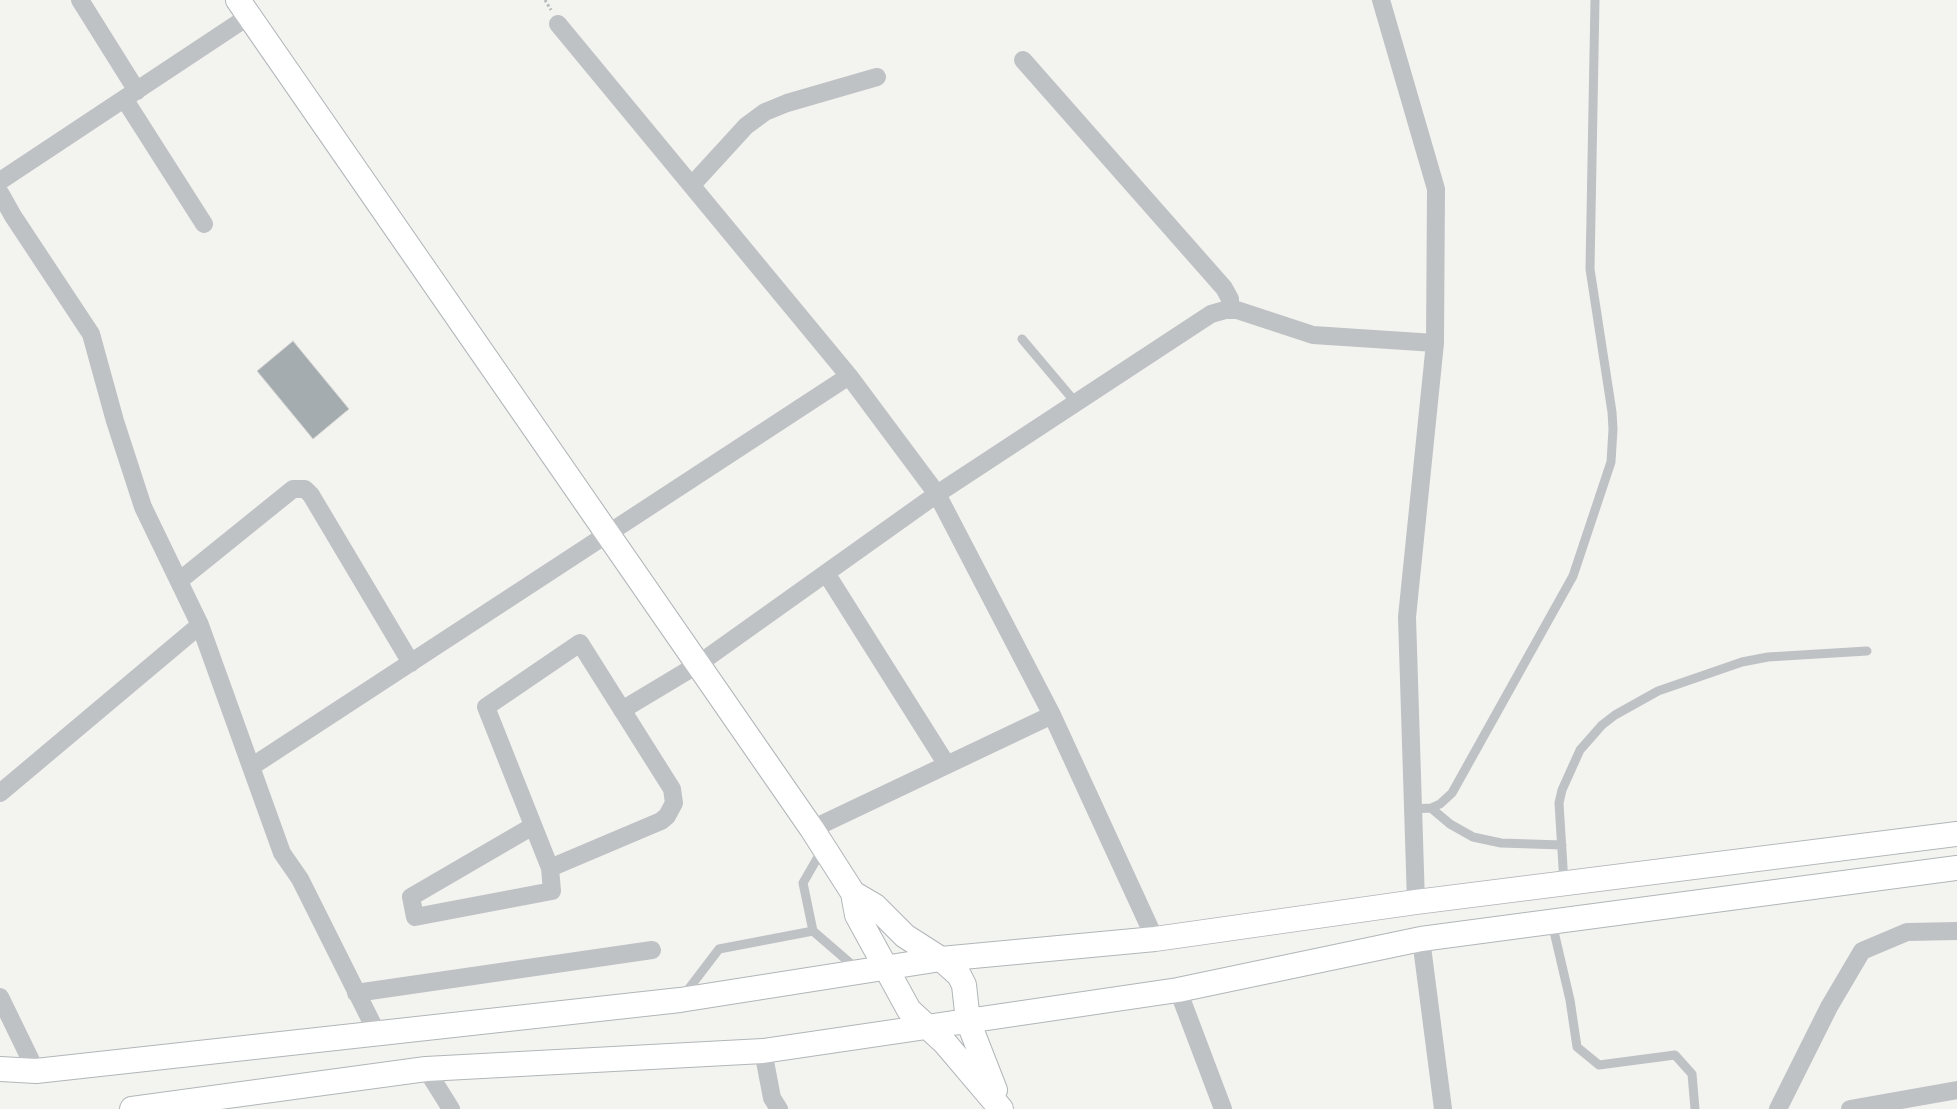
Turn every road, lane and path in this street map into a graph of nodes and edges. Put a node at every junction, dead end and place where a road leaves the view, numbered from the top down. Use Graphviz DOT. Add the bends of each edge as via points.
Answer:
graph roads {
  1 [pos="80,0"];
  2 [pos="1381,0"];
  3 [pos="1595,0"];
  4 [pos="243,8"];
  5 [pos="558,24"];
  6 [pos="1023,60"];
  7 [pos="877,77"];
  8 [pos="131,95"];
  9 [pos="0,181"];
  10 [pos="692,185"];
  11 [pos="0,193"];
  12 [pos="204,224"];
  13 [pos="1230,310"];
  14 [pos="1022,339"];
  15 [pos="1435,343"];
  16 [pos="849,376"];
  17 [pos="1076,403"];
  18 [pos="937,494"];
  19 [pos="609,534"];
  20 [pos="826,573"];
  21 [pos="179,581"];
  22 [pos="200,625"];
  23 [pos="1867,651"];
  24 [pos="411,663"];
  25 [pos="697,665"];
  26 [pos="622,710"];
  27 [pos="1052,715"];
  28 [pos="947,765"];
  29 [pos="251,767"];
  30 [pos="0,793"];
  31 [pos="1431,808"];
  32 [pos="1413,809"];
  33 [pos="533,826"];
  34 [pos="1957,834"];
  35 [pos="817,838"];
  36 [pos="1562,845"];
  37 [pos="550,868"];
  38 [pos="1957,868"];
  39 [pos="1564,884"];
  40 [pos="853,893"];
  41 [pos="1416,902"];
  42 [pos="1552,922"];
  43 [pos="813,931"];
  44 [pos="1957,931"];
  45 [pos="1156,939"];
  46 [pos="1421,939"];
  47 [pos="652,950"];
  48 [pos="941,959"];
  49 [pos="887,967"];
  50 [pos="859,971"];
  51 [pos="1178,990"];
  52 [pos="356,993"];
  53 [pos="0,997"];
  54 [pos="680,1000"];
  55 [pos="968,1021"];
  56 [pos="926,1027"];
  57 [pos="377,1033"];
  58 [pos="763,1051"];
  59 [pos="0,1069"];
  60 [pos="426,1069"];
  61 [pos="36,1071"];
  62 [pos="1957,1090"];
  63 [pos="132,1109"];
  64 [pos="451,1109"];
  65 [pos="779,1109"];
  66 [pos="1002,1109"];
  67 [pos="1224,1109"];
  68 [pos="1443,1109"];
  69 [pos="1695,1109"];
  70 [pos="1778,1109"];
  71 [pos="1850,1109"];
  1 -- 8 [label="street"];
  2 -- 15 [label="street" via="1436,189"];
  3 -- 31 [label="lane" via="1590,270 1612,412 1610,462 1573,576 1452,793"];
  4 -- 8 [label="street"];
  4 -- 19 [label="main road"];
  5 -- 10 [label="street"];
  6 -- 13 [label="street" via="1224,288 1230,298"];
  7 -- 10 [label="street" via="765,112 746,126"];
  8 -- 9 [label="street"];
  8 -- 12 [label="street"];
  10 -- 16 [label="street"];
  11 -- 21 [label="street" via="91,334 143,507"];
  13 -- 15 [label="street" via="1313,335"];
  13 -- 17 [label="street" via="1211,314"];
  14 -- 17 [label="lane"];
  15 -- 32 [label="street" via="1407,617"];
  16 -- 18 [label="street"];
  16 -- 19 [label="street"];
  17 -- 18 [label="street"];
  18 -- 20 [label="street"];
  18 -- 27 [label="street"];
  19 -- 24 [label="street"];
  19 -- 25 [label="main road"];
  20 -- 25 [label="street"];
  20 -- 28 [label="street"];
  21 -- 22 [label="street"];
  21 -- 24 [label="street" via="293,489 305,489"];
  22 -- 29 [label="street"];
  22 -- 30 [label="street"];
  23 -- 36 [label="lane" via="1768,657 1742,662 1689,679 1628,705 1596,731 1572,765 1560,803"];
  24 -- 29 [label="street"];
  25 -- 26 [label="street"];
  25 -- 35 [label="main road"];
  26 -- 33 [label="street" via="580,643 486,707"];
  26 -- 37 [label="street" via="672,789 672,810 661,821"];
  27 -- 28 [label="street"];
  27 -- 45 [label="street"];
  28 -- 35 [label="street"];
  29 -- 52 [label="street" via="282,853 300,880"];
  31 -- 32 [label="lane"];
  31 -- 36 [label="lane" via="1455,828 1480,839"];
  32 -- 41 [label="street"];
  33 -- 37 [label="street"];
  33 -- 37 [label="street" via="411,897 416,917 552,891"];
  34 -- 39 [label="main road"];
  35 -- 40 [label="main road"];
  35 -- 43 [label="lane" via="803,883"];
  36 -- 39 [label="lane"];
  38 -- 42 [label="main road"];
  39 -- 41 [label="main road"];
  40 -- 48 [label="main road" via="874,906 905,936"];
  40 -- 49 [label="main road" via="857,915"];
  41 -- 45 [label="main road"];
  42 -- 46 [label="main road"];
  42 -- 69 [label="lane" via="1577,1047 1598,1066 1675,1055 1692,1074"];
  43 -- 50 [label="lane"];
  43 -- 54 [label="lane" via="719,949"];
  44 -- 70 [label="street" via="1907,932 1862,952 1829,1007"];
  45 -- 48 [label="main road"];
  46 -- 51 [label="main road"];
  46 -- 68 [label="street"];
  47 -- 52 [label="street"];
  48 -- 49 [label="main road"];
  48 -- 55 [label="main road" via="959,975 964,985"];
  49 -- 50 [label="main road"];
  49 -- 56 [label="main road" via="909,1010"];
  50 -- 54 [label="main road"];
  51 -- 55 [label="main road"];
  51 -- 67 [label="street"];
  52 -- 57 [label="street"];
  53 -- 61 [label="street"];
  54 -- 57 [label="main road"];
  55 -- 56 [label="main road"];
  55 -- 66 [label="main road"];
  56 -- 58 [label="main road"];
  56 -- 66 [label="main road" via="945,1043"];
  57 -- 61 [label="main road"];
  58 -- 60 [label="main road"];
  58 -- 65 [label="street" via="772,1098"];
  59 -- 61 [label="main road"];
  60 -- 63 [label="main road"];
  60 -- 64 [label="street"];
  62 -- 71 [label="street"];
}
